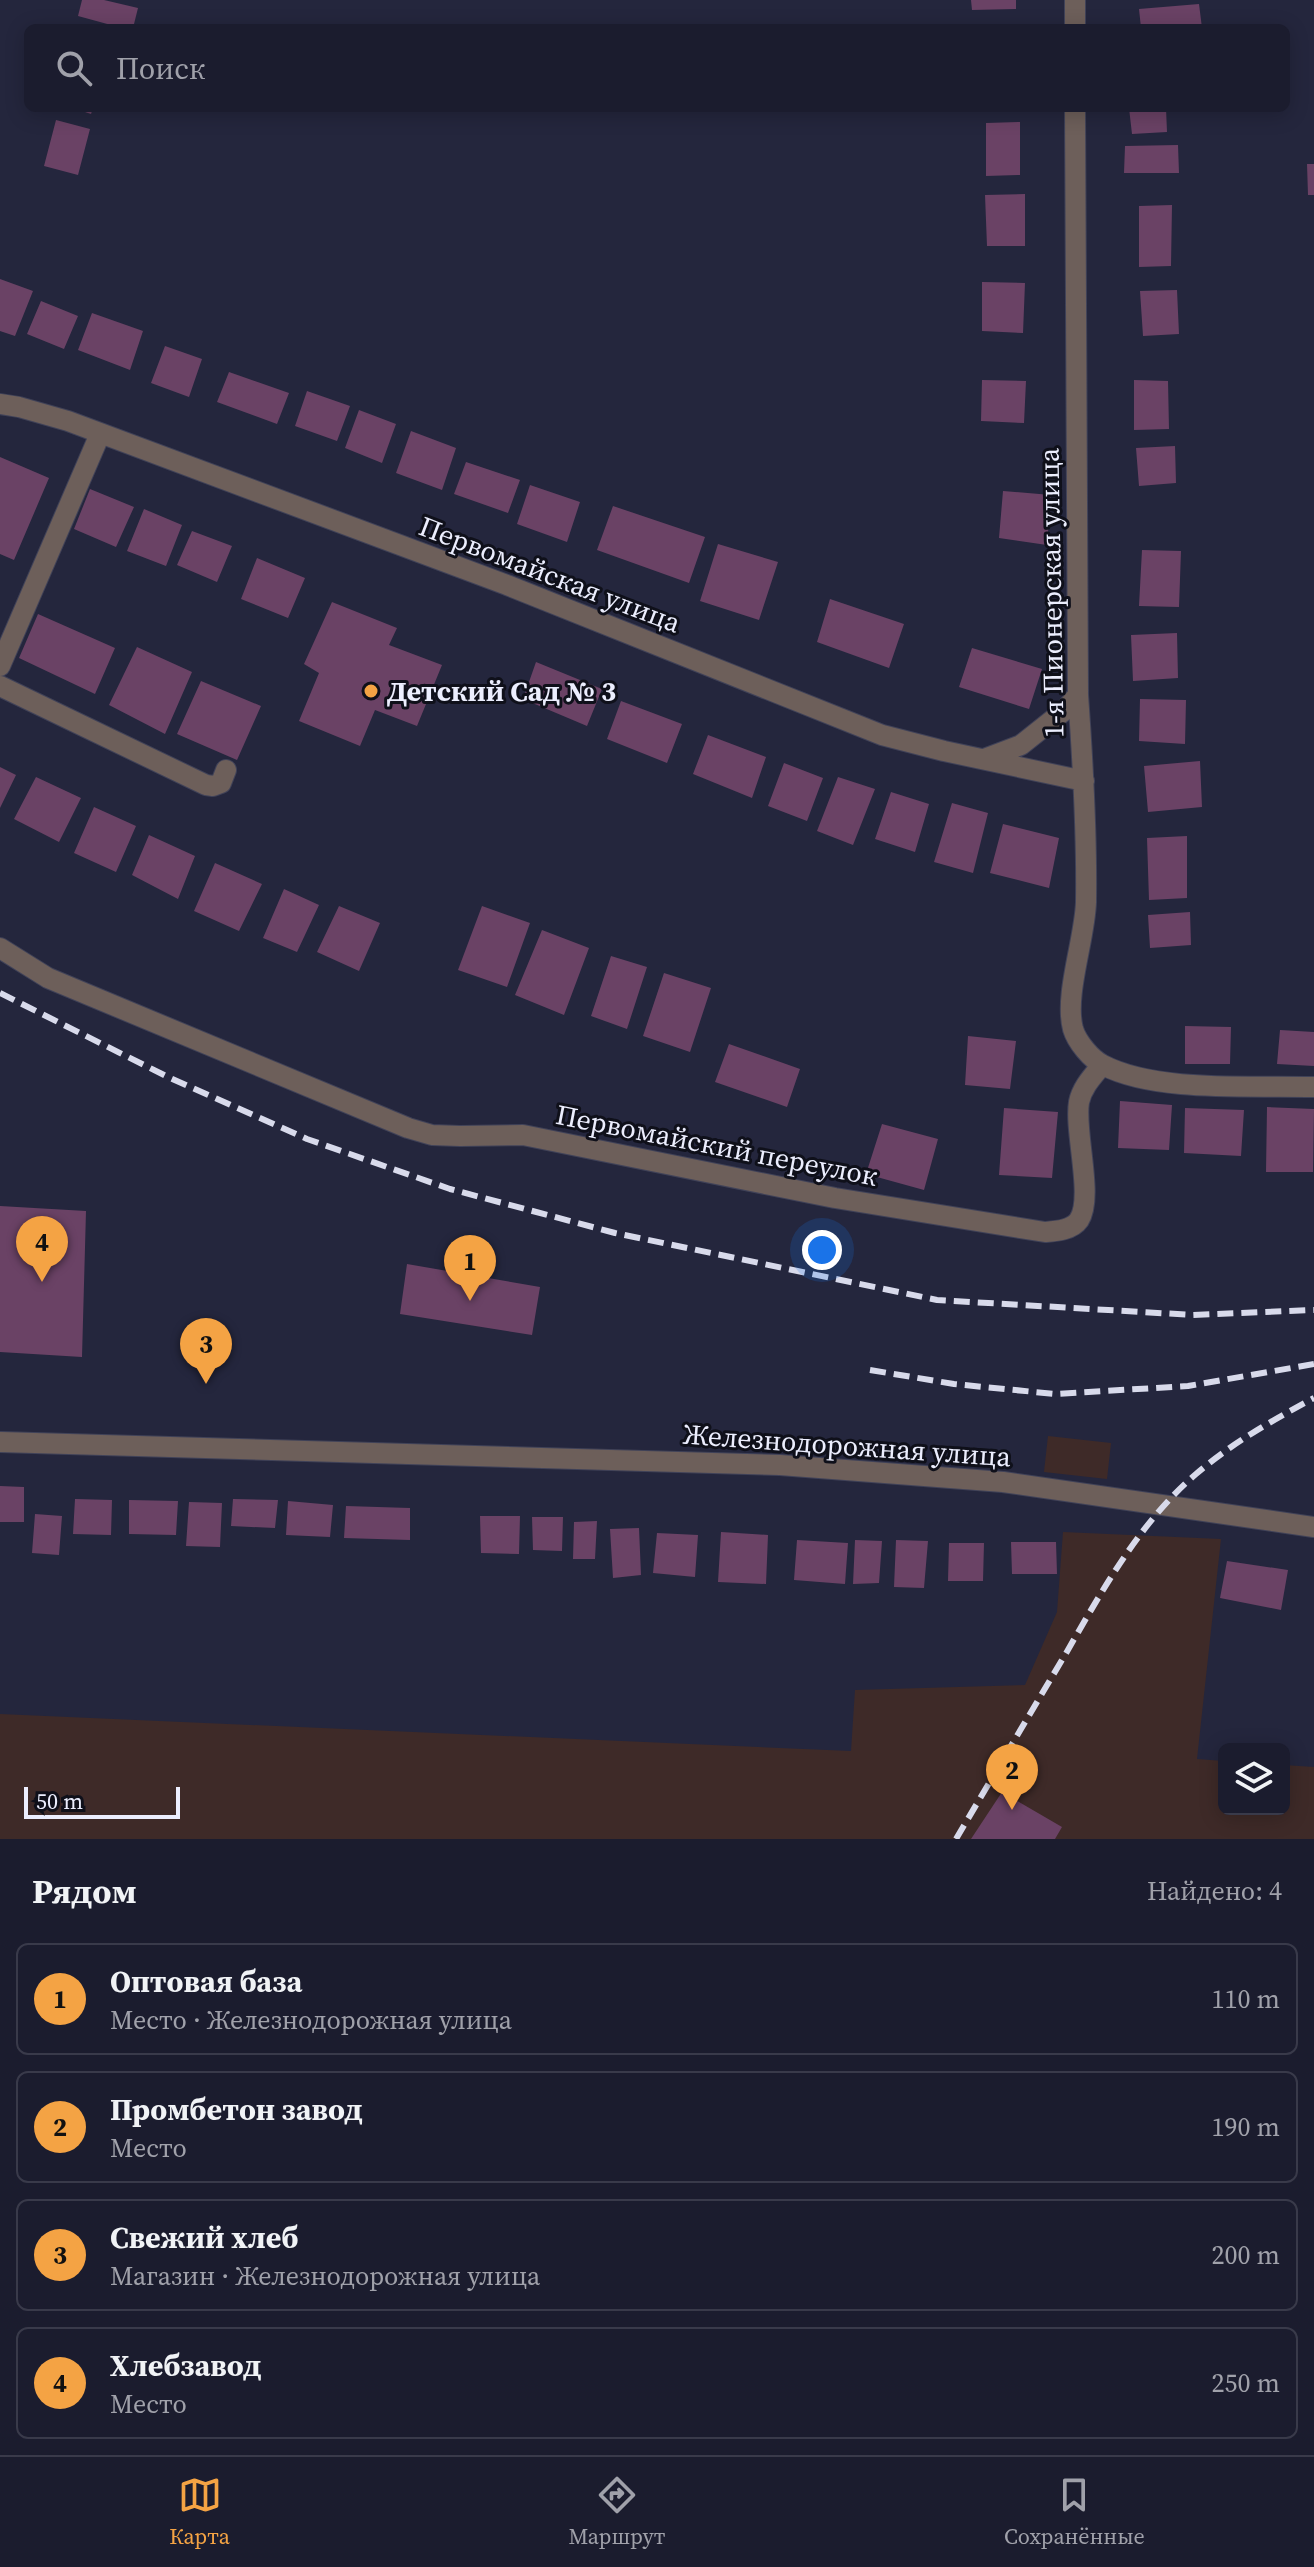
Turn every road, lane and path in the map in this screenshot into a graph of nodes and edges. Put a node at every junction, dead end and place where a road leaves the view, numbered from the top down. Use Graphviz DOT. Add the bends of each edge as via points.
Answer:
graph roads {
  1 [pos="1075,0"];
  2 [pos="1075,24"];
  3 [pos="1075,112"];
  4 [pos="0,404"];
  5 [pos="100,434"];
  6 [pos="0,666"];
  7 [pos="0,686"];
  8 [pos="1078,695"];
  9 [pos="984,759"];
  10 [pos="226,770"];
  11 [pos="1084,781"];
  12 [pos="0,948"];
  13 [pos="1102,1065"];
  14 [pos="1314,1087"];
  15 [pos="0,1442"];
  16 [pos="1314,1527"];
  1 -- 2 [label="street"];
  3 -- 8 [label="street, 1-я Пионерская улица"];
  4 -- 5 [label="street, Первомайская улица"];
  5 -- 6 [label="street"];
  5 -- 9 [label="street, Первомайская улица" via="507,585 882,735"];
  7 -- 10 [label="street" via="206,785 221,783"];
  8 -- 9 [label="street" via="1021,745"];
  8 -- 11 [label="street, 1-я Пионерская улица"];
  9 -- 11 [label="street, Первомайская улица"];
  11 -- 13 [label="street, 1-я Пионерская улица" via="1086,902 1071,1018 1077,1039"];
  12 -- 13 [label="street, Первомайский переулок" via="48,978 408,1128 446,1136 523,1135 835,1198 1045,1232 1073,1226 1081,1218 1079,1105 1081,1093"];
  13 -- 14 [label="street" via="1161,1081"];
  15 -- 16 [label="street, Железнодорожная улица" via="780,1465 989,1481"];
}
